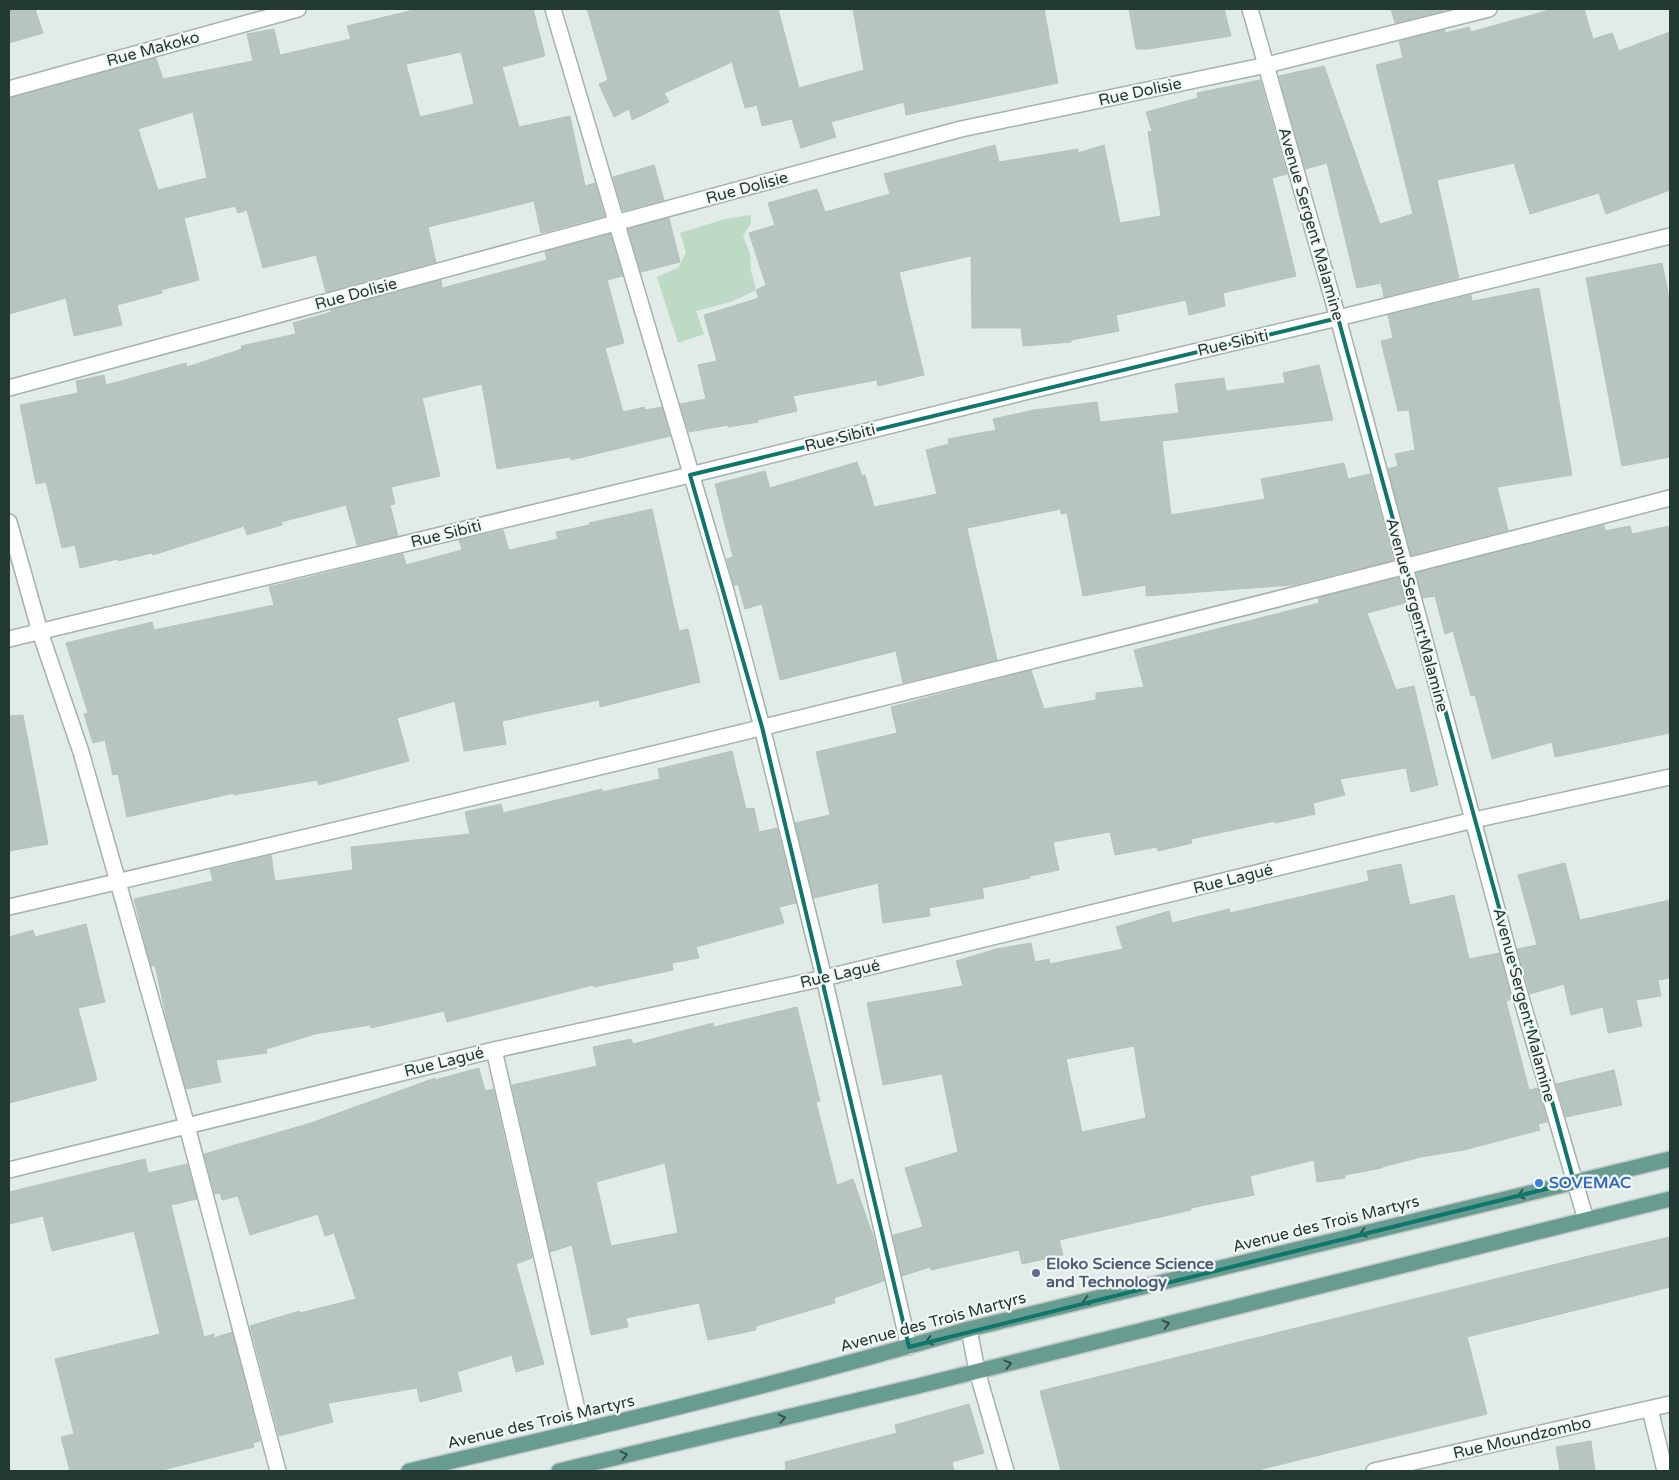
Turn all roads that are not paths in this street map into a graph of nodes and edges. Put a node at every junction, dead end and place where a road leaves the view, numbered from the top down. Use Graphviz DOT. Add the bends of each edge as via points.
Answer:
graph roads {
  1 [pos="298,9"];
  2 [pos="553,9"];
  3 [pos="1250,9"];
  4 [pos="1489,9"];
  5 [pos="1267,65"];
  6 [pos="9,89"];
  7 [pos="617,223"];
  8 [pos="1670,236"];
  9 [pos="1338,318"];
  10 [pos="9,388"];
  11 [pos="690,475"];
  12 [pos="1670,498"];
  13 [pos="9,522"];
  14 [pos="1404,568"];
  15 [pos="40,632"];
  16 [pos="9,639"];
  17 [pos="762,727"];
  18 [pos="1670,778"];
  19 [pos="1474,820"];
  20 [pos="118,882"];
  21 [pos="9,907"];
  22 [pos="824,978"];
  23 [pos="494,1050"];
  24 [pos="187,1126"];
  25 [pos="1670,1159"];
  26 [pos="9,1170"];
  27 [pos="1574,1182"];
  28 [pos="1670,1199"];
  29 [pos="1586,1220"];
  30 [pos="969,1329"];
  31 [pos="909,1347"];
  32 [pos="977,1371"];
  33 [pos="1670,1404"];
  34 [pos="1650,1409"];
  35 [pos="582,1431"];
  36 [pos="602,1466"];
  37 [pos="278,1471"];
  38 [pos="409,1471"];
  39 [pos="560,1471"];
  40 [pos="1006,1471"];
  41 [pos="1374,1471"];
  42 [pos="1666,1471"];
  1 -- 6 [label="street, Rue Makoko"];
  2 -- 7 [label="street"];
  3 -- 5 [label="street, Avenue Sergent Malamine"];
  4 -- 5 [label="street, Rue Dolisie"];
  5 -- 7 [label="street, Rue Dolisie" via="961,130"];
  5 -- 9 [label="street, Avenue Sergent Malamine"];
  7 -- 10 [label="street, Rue Dolisie"];
  7 -- 11 [label="street"];
  8 -- 9 [label="street, Rue Sibiti"];
  9 -- 11 [label="street, Rue Sibiti"];
  9 -- 14 [label="street, Avenue Sergent Malamine"];
  11 -- 15 [label="street, Rue Sibiti"];
  11 -- 17 [label="street"];
  12 -- 14 [label="street"];
  13 -- 15 [label="street"];
  14 -- 17 [label="street"];
  14 -- 19 [label="street, Avenue Sergent Malamine"];
  15 -- 16 [label="street, Rue Sibiti"];
  15 -- 20 [label="street" via="81,752"];
  17 -- 20 [label="street"];
  17 -- 22 [label="street"];
  18 -- 19 [label="street, Rue Lagué"];
  19 -- 22 [label="street, Rue Lagué"];
  19 -- 27 [label="street, Avenue Sergent Malamine"];
  20 -- 21 [label="street"];
  20 -- 24 [label="street"];
  22 -- 23 [label="street, Rue Lagué"];
  22 -- 31 [label="street"];
  23 -- 24 [label="street, Rue Lagué"];
  23 -- 35 [label="street"];
  24 -- 26 [label="street, Rue Lagué"];
  24 -- 37 [label="street"];
  25 -- 27 [label="main road, Avenue des Trois Martyrs"];
  27 -- 29 [label="street, Avenue Sergent Malamine"];
  27 -- 30 [label="main road, Avenue des Trois Martyrs, one-way"];
  28 -- 29 [label="main road"];
  32 -- 29 [label="main road, one-way"];
  30 -- 31 [label="main road, Avenue des Trois Martyrs, one-way"];
  30 -- 32 [label="street"];
  31 -- 35 [label="main road, Avenue des Trois Martyrs"];
  36 -- 32 [label="main road, one-way"];
  32 -- 40 [label="street"];
  33 -- 34 [label="street, Rue Moundzombo"];
  34 -- 41 [label="street, Rue Moundzombo"];
  34 -- 42 [label="street"];
  35 -- 38 [label="main road, Avenue des Trois Martyrs"];
  36 -- 39 [label="main road"];
}
